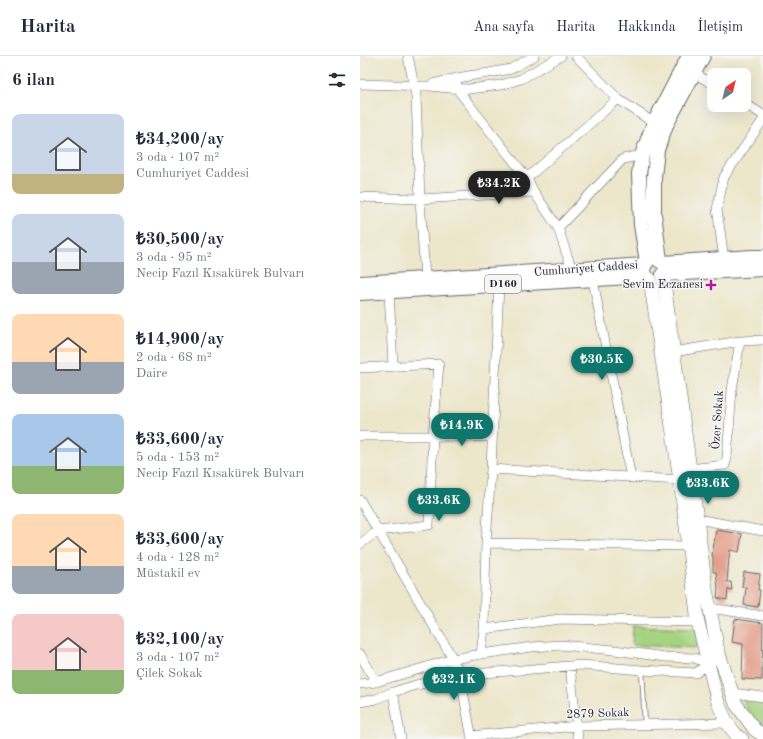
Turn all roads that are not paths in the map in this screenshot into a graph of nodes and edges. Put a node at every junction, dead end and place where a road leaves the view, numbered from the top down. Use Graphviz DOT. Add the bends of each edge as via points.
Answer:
graph roads {
  1 [pos="408,56"];
  2 [pos="534,56"];
  3 [pos="561,56"];
  4 [pos="576,56"];
  5 [pos="703,56"];
  6 [pos="685,57"];
  7 [pos="694,73"];
  8 [pos="456,78"];
  9 [pos="707,81"];
  10 [pos="360,84"];
  11 [pos="414,85"];
  12 [pos="429,86"];
  13 [pos="457,88"];
  14 [pos="618,99"];
  15 [pos="751,107"];
  16 [pos="763,115"];
  17 [pos="763,120"];
  18 [pos="654,123"];
  19 [pos="642,155"];
  20 [pos="526,178"];
  21 [pos="534,192"];
  22 [pos="360,197"];
  23 [pos="420,199"];
  24 [pos="558,228"];
  25 [pos="763,257"];
  26 [pos="724,259"];
  27 [pos="655,269"];
  28 [pos="763,269"];
  29 [pos="572,270"];
  30 [pos="425,279"];
  31 [pos="593,280"];
  32 [pos="360,283"];
  33 [pos="499,284"];
  34 [pos="389,292"];
  35 [pos="360,293"];
  36 [pos="763,340"];
  37 [pos="740,341"];
  38 [pos="673,352"];
  39 [pos="393,366"];
  40 [pos="360,368"];
  41 [pos="360,436"];
  42 [pos="433,436"];
  43 [pos="492,437"];
  44 [pos="491,469"];
  45 [pos="690,469"];
  46 [pos="631,478"];
  47 [pos="680,480"];
  48 [pos="360,500"];
  49 [pos="697,519"];
  50 [pos="378,531"];
  51 [pos="763,531"];
  52 [pos="486,543"];
  53 [pos="360,544"];
  54 [pos="689,546"];
  55 [pos="710,608"];
  56 [pos="763,616"];
  57 [pos="698,622"];
  58 [pos="484,629"];
  59 [pos="360,654"];
  60 [pos="481,654"];
  61 [pos="721,658"];
  62 [pos="453,659"];
  63 [pos="708,664"];
  64 [pos="570,666"];
  65 [pos="642,670"];
  66 [pos="460,675"];
  67 [pos="376,682"];
  68 [pos="360,684"];
  69 [pos="393,692"];
  70 [pos="732,693"];
  71 [pos="763,697"];
  72 [pos="360,702"];
  73 [pos="727,723"];
  74 [pos="645,725"];
  75 [pos="577,726"];
  76 [pos="763,735"];
  77 [pos="472,738"];
  78 [pos="739,738"];
  79 [pos="401,739"];
  80 [pos="578,739"];
  1 -- 11 [label="street"];
  2 -- 8 [label="street" via="510,69"];
  3 -- 13 [label="street" via="521,79 501,85"];
  4 -- 14 [label="street"];
  5 -- 7 [label="main road"];
  6 -- 18 [label="main road"];
  7 -- 9 [label="street"];
  7 -- 27 [label="main road" via="666,125 657,150 654,177"];
  8 -- 12 [label="street"];
  8 -- 13 [label="street"];
  10 -- 11 [label="street"];
  11 -- 12 [label="street"];
  11 -- 23 [label="street"];
  12 -- 13 [label="street"];
  13 -- 20 [label="street"];
  14 -- 18 [label="street"];
  14 -- 20 [label="street"];
  15 -- 16 [label="street"];
  17 -- 26 [label="street" via="724,177 717,209"];
  18 -- 19 [label="main road"];
  19 -- 24 [label="street" via="623,158"];
  19 -- 27 [label="main road" via="639,174 641,225"];
  20 -- 21 [label="street"];
  21 -- 23 [label="street"];
  21 -- 24 [label="street"];
  22 -- 23 [label="street"];
  23 -- 30 [label="street"];
  24 -- 29 [label="street"];
  25 -- 26 [label="main road, Cumhuriyet Caddesi / D160"];
  26 -- 27 [label="main road, Cumhuriyet Caddesi / D160"];
  27 -- 28 [label="main road, Cumhuriyet Caddesi / D160"];
  27 -- 29 [label="main road, Cumhuriyet Caddesi / D160"];
  27 -- 31 [label="main road, Cumhuriyet Caddesi / D160"];
  27 -- 38 [label="main road"];
  27 -- 47 [label="main road"];
  29 -- 30 [label="main road, Cumhuriyet Caddesi / D160"];
  30 -- 32 [label="main road, Cumhuriyet Caddesi / D160"];
  31 -- 33 [label="main road, Cumhuriyet Caddesi / D160"];
  31 -- 46 [label="street"];
  33 -- 34 [label="main road, Cumhuriyet Caddesi / D160"];
  33 -- 43 [label="street"];
  34 -- 35 [label="main road, Cumhuriyet Caddesi / D160"];
  34 -- 39 [label="street"];
  36 -- 37 [label="street"];
  37 -- 38 [label="street"];
  37 -- 45 [label="street, Özer Sokak" via="732,390 725,465"];
  38 -- 45 [label="main road"];
  39 -- 40 [label="street"];
  39 -- 42 [label="street" via="439,364"];
  41 -- 42 [label="street"];
  42 -- 43 [label="street"];
  42 -- 50 [label="street" via="428,525"];
  43 -- 44 [label="street"];
  44 -- 46 [label="street"];
  44 -- 52 [label="street"];
  45 -- 49 [label="main road"];
  46 -- 47 [label="street"];
  47 -- 54 [label="main road"];
  48 -- 50 [label="street"];
  49 -- 51 [label="street"];
  49 -- 55 [label="main road"];
  50 -- 53 [label="street"];
  50 -- 62 [label="street"];
  52 -- 54 [label="street"];
  52 -- 58 [label="street"];
  54 -- 57 [label="main road"];
  55 -- 56 [label="street"];
  55 -- 61 [label="main road"];
  57 -- 58 [label="street" via="560,619"];
  57 -- 63 [label="main road"];
  58 -- 60 [label="street"];
  59 -- 67 [label="street"];
  60 -- 62 [label="street"];
  60 -- 63 [label="street" via="561,645 664,658 695,658"];
  61 -- 63 [label="street"];
  61 -- 70 [label="main road"];
  62 -- 66 [label="street"];
  62 -- 67 [label="street"];
  63 -- 65 [label="street" via="696,673"];
  63 -- 73 [label="main road" via="718,703"];
  64 -- 65 [label="street"];
  64 -- 66 [label="street"];
  64 -- 75 [label="street"];
  65 -- 74 [label="lane"];
  66 -- 69 [label="street"];
  66 -- 77 [label="street"];
  67 -- 68 [label="street"];
  69 -- 72 [label="street"];
  69 -- 79 [label="street"];
  70 -- 71 [label="street"];
  70 -- 76 [label="main road" via="736,704 755,730"];
  73 -- 74 [label="street, 2879 Sokak"];
  73 -- 78 [label="main road"];
  74 -- 75 [label="street, 2879 Sokak"];
  75 -- 77 [label="street, 2879 Sokak"];
  75 -- 80 [label="street"];
}
